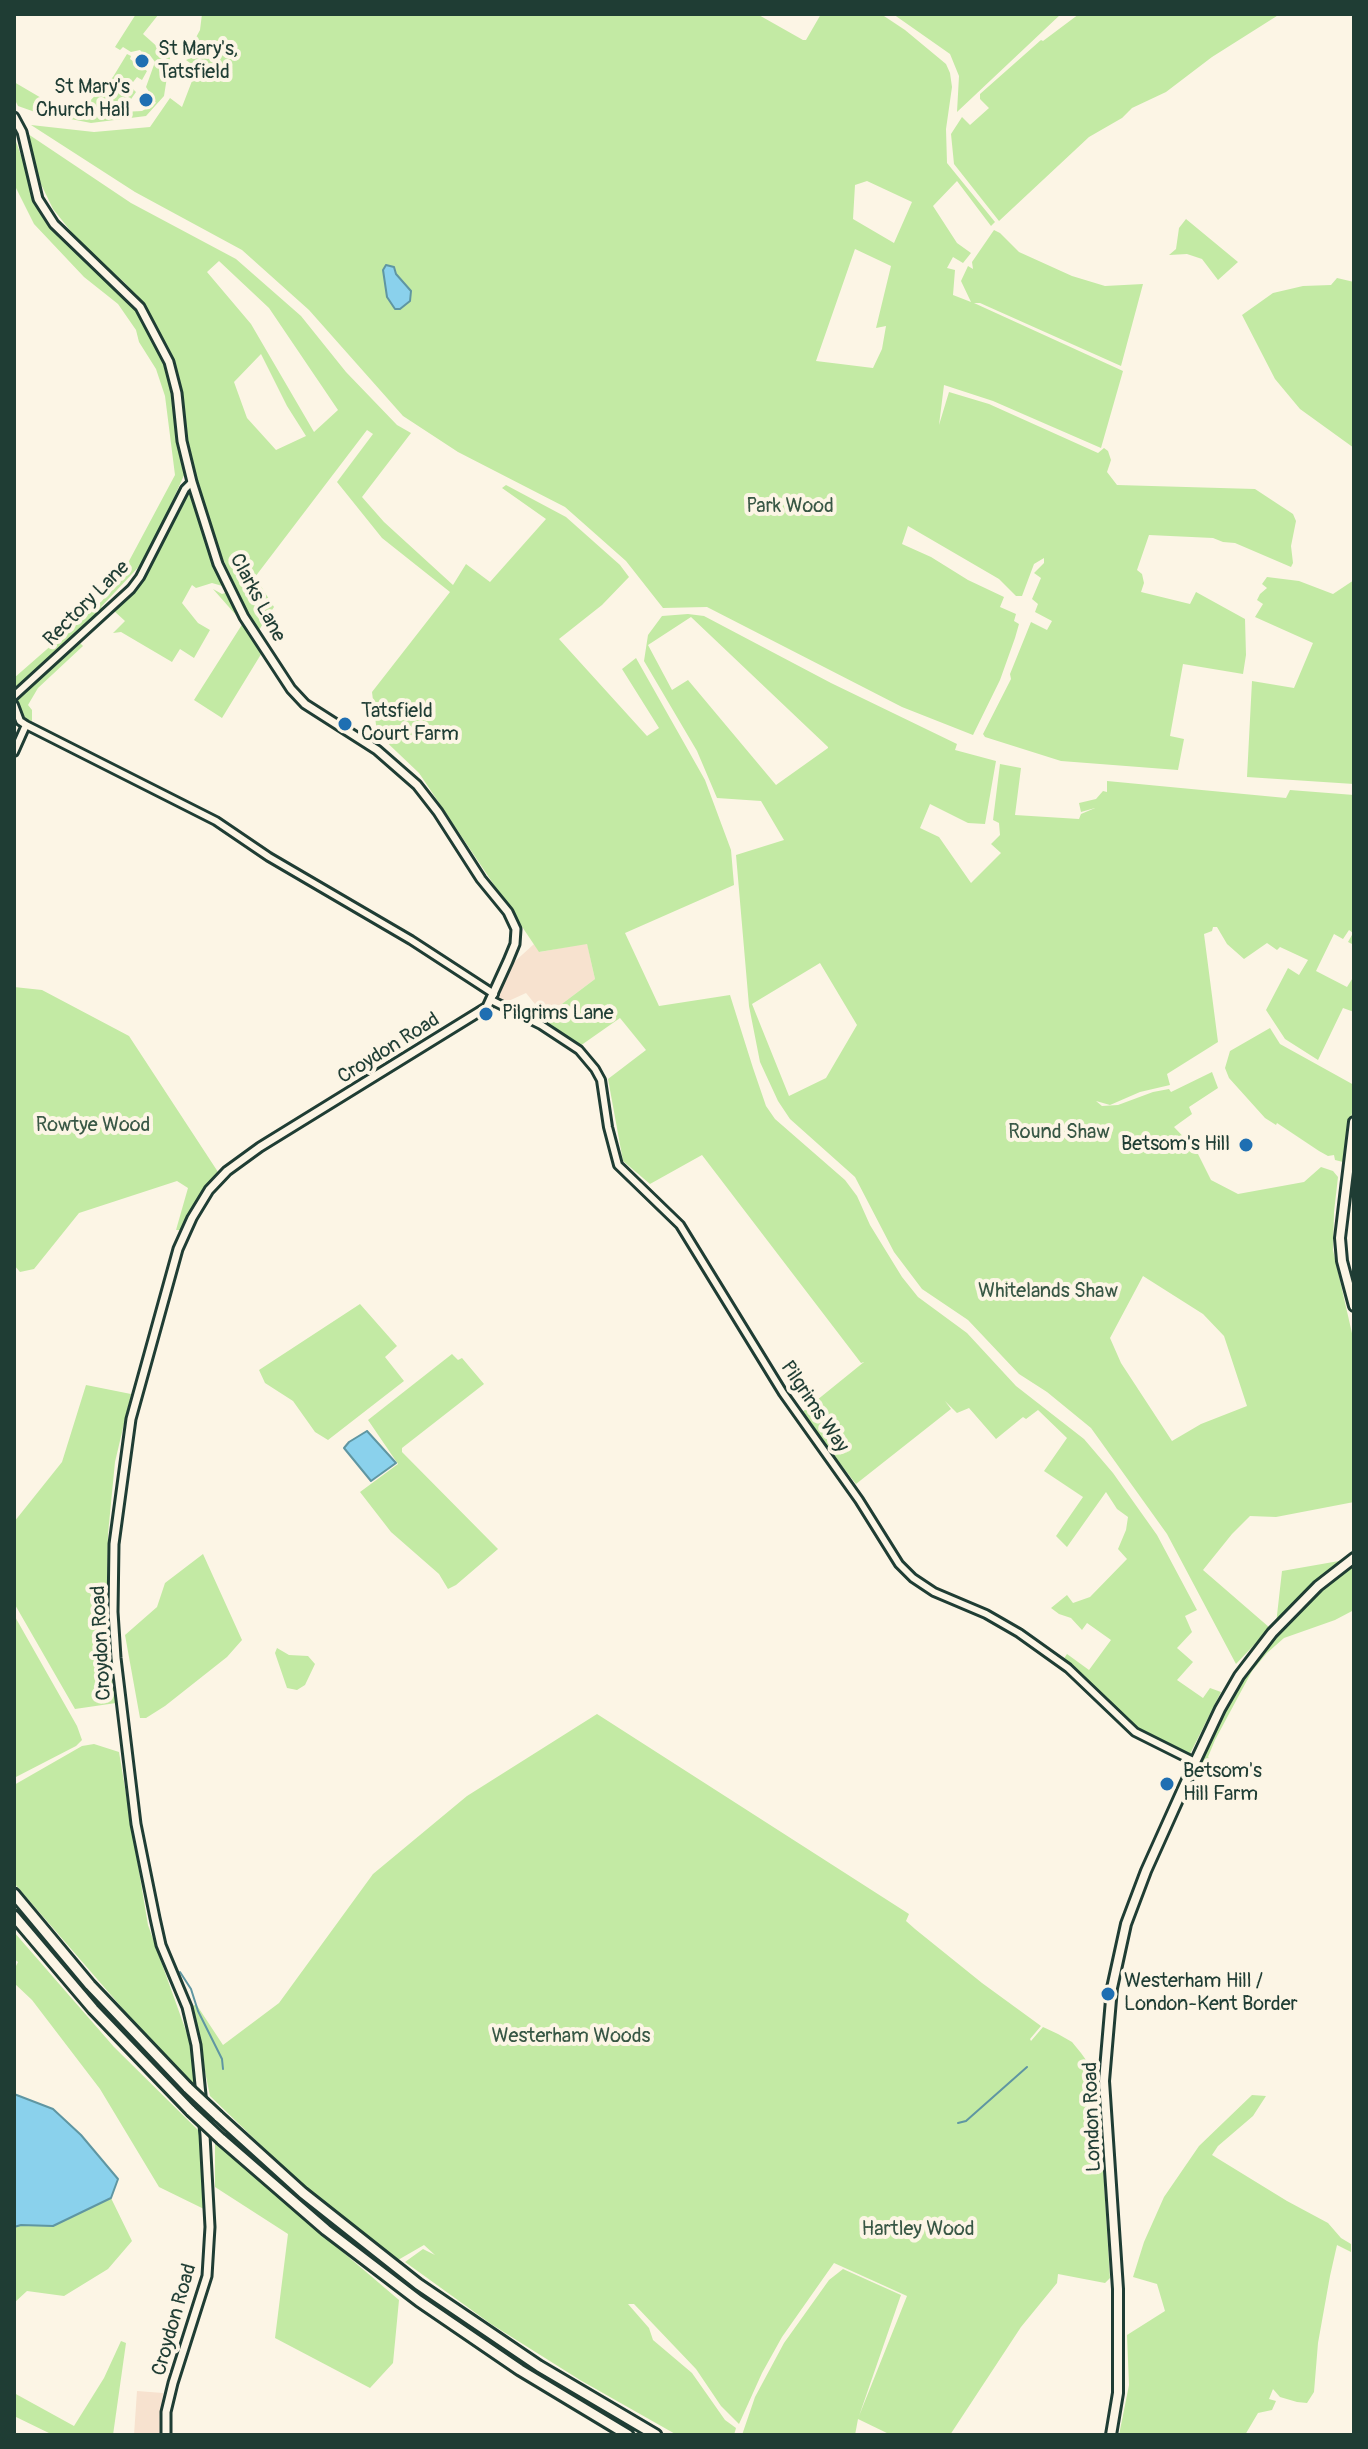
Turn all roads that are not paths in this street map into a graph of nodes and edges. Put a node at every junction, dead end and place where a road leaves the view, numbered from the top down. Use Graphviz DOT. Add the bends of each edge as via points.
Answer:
graph roads {
  1 [pos="14,117"];
  2 [pos="192,482"];
  3 [pos="14,696"];
  4 [pos="14,705"];
  5 [pos="26,725"];
  6 [pos="14,752"];
  7 [pos="493,997"];
  8 [pos="1354,1122"];
  9 [pos="1354,1306"];
  10 [pos="1354,1558"];
  11 [pos="1195,1763"];
  12 [pos="14,1894"];
  13 [pos="14,1916"];
  14 [pos="166,2435"];
  15 [pos="628,2435"];
  16 [pos="656,2435"];
  17 [pos="1111,2435"];
  1 -- 2 [label="main road, Clarks Lane" via="38,199 54,224 140,307 169,362"];
  2 -- 3 [label="street, Rectory Lane" via="131,589"];
  2 -- 7 [label="main road, Clarks Lane" via="218,564 244,617 291,689 417,785 512,919 515,944"];
  4 -- 5 [label="street"];
  5 -- 6 [label="street"];
  5 -- 7 [label="street" via="216,821 411,940"];
  7 -- 11 [label="street, Pilgrims Way" via="579,1050 595,1069 618,1165 680,1225 783,1393 899,1564 934,1592 1019,1633 1068,1668 1135,1732"];
  7 -- 14 [label="main road, Croydon Road" via="479,1013 260,1147 209,1190 178,1249 131,1419 114,1544 116,1658 136,1824 152,1905 196,2045 210,2227 207,2276 173,2383"];
  8 -- 9 [label="main road" via="1340,1238"];
  10 -- 11 [label="main road, London Road" via="1272,1633 1239,1676"];
  11 -- 17 [label="main road, London Road" via="1126,1924 1112,1988 1104,2081 1118,2289 1118,2393"];
  12 -- 16 [label="highway, bridge" via="99,1995 188,2088 326,2212 539,2366"];
  13 -- 15 [label="highway, bridge" via="93,2009 191,2111 326,2230 419,2301"];
}
